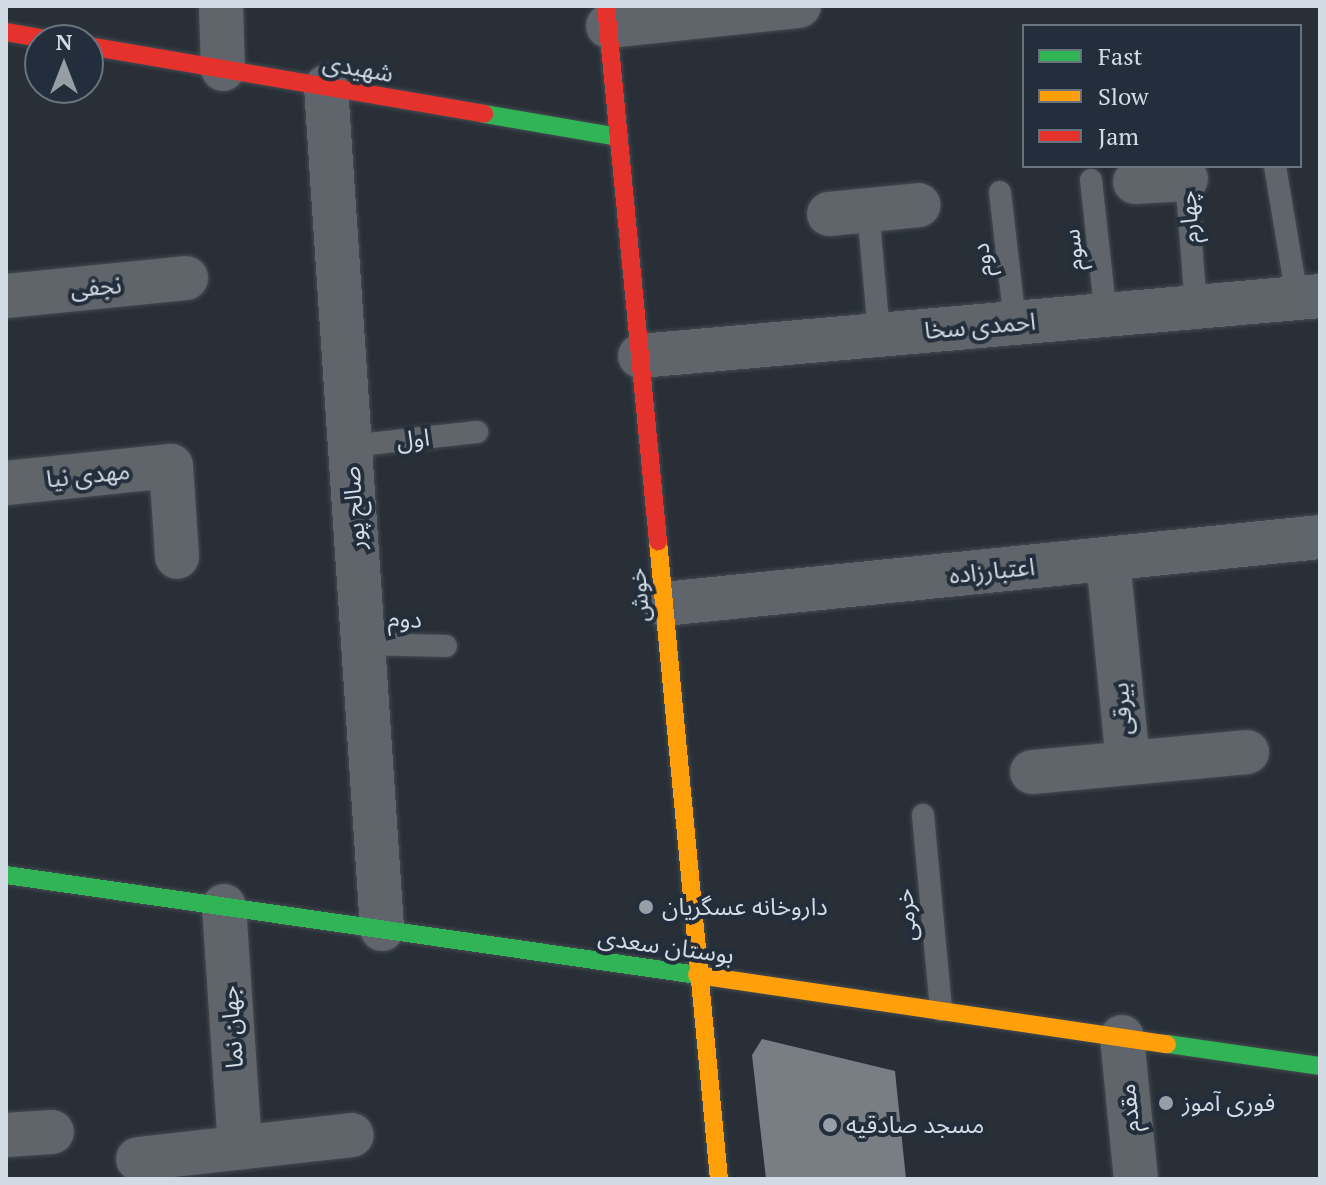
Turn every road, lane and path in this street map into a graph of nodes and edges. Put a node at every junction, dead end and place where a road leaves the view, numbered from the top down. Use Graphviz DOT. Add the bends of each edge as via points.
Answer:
graph roads {
  1 [pos="221,6"];
  2 [pos="799,6"];
  3 [pos="607,16"];
  4 [pos="104,49"];
  5 [pos="223,69"];
  6 [pos="326,87"];
  7 [pos="619,137"];
  8 [pos="1276,168"];
  9 [pos="1186,179"];
  10 [pos="1091,180"];
  11 [pos="1135,182"];
  12 [pos="1000,192"];
  13 [pos="919,205"];
  14 [pos="848,212"];
  15 [pos="186,278"];
  16 [pos="6,296"];
  17 [pos="1308,297"];
  18 [pos="1196,307"];
  19 [pos="1106,315"];
  20 [pos="1015,322"];
  21 [pos="879,334"];
  22 [pos="640,356"];
  23 [pos="477,432"];
  24 [pos="350,446"];
  25 [pos="6,483"];
  26 [pos="1320,537"];
  27 [pos="177,557"];
  28 [pos="1108,559"];
  29 [pos="664,604"];
  30 [pos="363,644"];
  31 [pos="446,646"];
  32 [pos="1247,752"];
  33 [pos="1128,763"];
  34 [pos="1032,772"];
  35 [pos="923,815"];
  36 [pos="6,875"];
  37 [pos="224,906"];
  38 [pos="382,929"];
  39 [pos="699,976"];
  40 [pos="941,1010"];
  41 [pos="1122,1037"];
  42 [pos="1320,1066"];
  43 [pos="52,1132"];
  44 [pos="6,1135"];
  45 [pos="352,1135"];
  46 [pos="240,1147"];
  47 [pos="138,1159"];
  48 [pos="719,1179"];
  49 [pos="1136,1179"];
  1 -- 5 [label="street"];
  2 -- 3 [label="street"];
  3 -- 7 [label="street, خوش"];
  4 -- 5 [label="street, شهیدی"];
  5 -- 6 [label="street, شهیدی"];
  6 -- 7 [label="street, شهیدی"];
  6 -- 24 [label="street, صالح پور"];
  7 -- 22 [label="street, خوش"];
  8 -- 17 [label="lane"];
  9 -- 11 [label="street, چهارم"];
  9 -- 18 [label="lane, چهارم"];
  10 -- 19 [label="lane, سوم"];
  12 -- 20 [label="lane, دوم"];
  13 -- 14 [label="street"];
  14 -- 21 [label="lane"];
  15 -- 16 [label="street, نجفی"];
  17 -- 18 [label="street, احمدی سخا"];
  18 -- 19 [label="street, احمدی سخا"];
  19 -- 20 [label="street, احمدی سخا"];
  20 -- 21 [label="street, احمدی سخا"];
  21 -- 22 [label="street, احمدی سخا"];
  22 -- 29 [label="street, خوش"];
  23 -- 24 [label="lane, اول"];
  24 -- 30 [label="street, صالح پور"];
  25 -- 27 [label="street, مهدی نیا" via="171,466"];
  26 -- 28 [label="street, اعتبارزاده"];
  28 -- 29 [label="street, اعتبارزاده"];
  28 -- 33 [label="street, بیرقی"];
  29 -- 39 [label="street, خوش"];
  30 -- 31 [label="lane, دوم"];
  30 -- 38 [label="street, صالح پور"];
  32 -- 33 [label="street"];
  33 -- 34 [label="street, بیرقی"];
  35 -- 40 [label="lane, خرمی"];
  36 -- 37 [label="street, بوستان سعدی"];
  37 -- 38 [label="street, بوستان سعدی"];
  37 -- 46 [label="street, جهان نما"];
  38 -- 39 [label="street, بوستان سعدی"];
  39 -- 40 [label="street, بوستان سعدی"];
  39 -- 48 [label="street, خوش"];
  40 -- 41 [label="street, بوستان سعدی"];
  41 -- 42 [label="street, بوستان سعدی"];
  41 -- 49 [label="street, مقدم"];
  43 -- 44 [label="street"];
  45 -- 46 [label="street"];
  46 -- 47 [label="street"];
}
